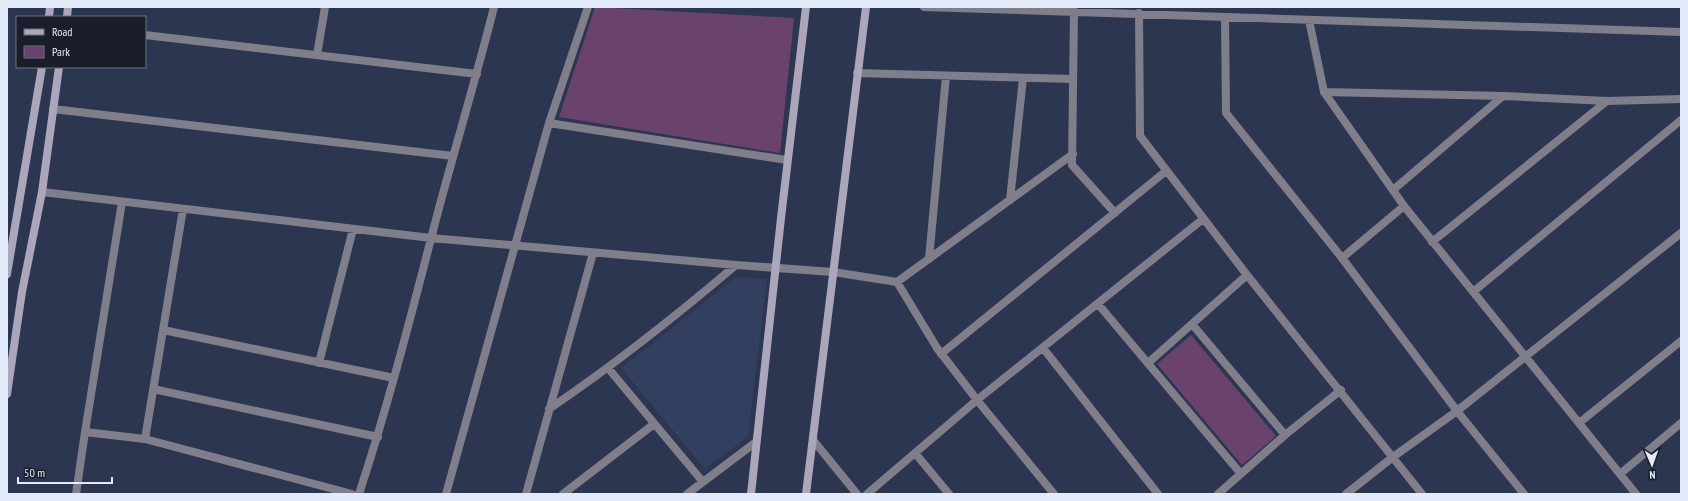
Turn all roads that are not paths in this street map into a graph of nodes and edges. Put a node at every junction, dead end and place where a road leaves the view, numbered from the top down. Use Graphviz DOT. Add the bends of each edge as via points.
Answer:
graph roads {
  1 [pos="325,7"];
  2 [pos="494,7"];
  3 [pos="588,7"];
  4 [pos="806,7"];
  5 [pos="866,7"];
  6 [pos="924,7"];
  7 [pos="1074,11"];
  8 [pos="1140,13"];
  9 [pos="1225,18"];
  10 [pos="1309,20"];
  11 [pos="1681,32"];
  12 [pos="146,34"];
  13 [pos="317,55"];
  14 [pos="42,68"];
  15 [pos="59,68"];
  16 [pos="857,73"];
  17 [pos="477,74"];
  18 [pos="946,76"];
  19 [pos="1024,78"];
  20 [pos="1073,79"];
  21 [pos="1324,92"];
  22 [pos="1502,96"];
  23 [pos="1681,99"];
  24 [pos="1607,101"];
  25 [pos="53,109"];
  26 [pos="1681,120"];
  27 [pos="549,123"];
  28 [pos="1073,154"];
  29 [pos="453,156"];
  30 [pos="788,160"];
  31 [pos="1166,171"];
  32 [pos="1393,190"];
  33 [pos="42,192"];
  34 [pos="1010,200"];
  35 [pos="122,202"];
  36 [pos="1404,206"];
  37 [pos="183,209"];
  38 [pos="1115,213"];
  39 [pos="1203,219"];
  40 [pos="352,229"];
  41 [pos="1681,233"];
  42 [pos="431,238"];
  43 [pos="1432,242"];
  44 [pos="514,245"];
  45 [pos="593,253"];
  46 [pos="1342,258"];
  47 [pos="929,259"];
  48 [pos="736,265"];
  49 [pos="775,268"];
  50 [pos="833,272"];
  51 [pos="7,274"];
  52 [pos="1247,275"];
  53 [pos="897,282"];
  54 [pos="1473,292"];
  55 [pos="1098,304"];
  56 [pos="1192,324"];
  57 [pos="163,330"];
  58 [pos="1681,341"];
  59 [pos="1043,348"];
  60 [pos="941,354"];
  61 [pos="1524,357"];
  62 [pos="319,363"];
  63 [pos="1148,363"];
  64 [pos="608,368"];
  65 [pos="394,378"];
  66 [pos="153,389"];
  67 [pos="1341,390"];
  68 [pos="7,394"];
  69 [pos="977,400"];
  70 [pos="549,409"];
  71 [pos="1457,411"];
  72 [pos="1579,423"];
  73 [pos="1681,423"];
  74 [pos="654,424"];
  75 [pos="85,432"];
  76 [pos="1285,435"];
  77 [pos="378,437"];
  78 [pos="146,440"];
  79 [pos="813,440"];
  80 [pos="756,442"];
  81 [pos="915,453"];
  82 [pos="1393,457"];
  83 [pos="1241,474"];
  84 [pos="1620,474"];
  85 [pos="703,482"];
  86 [pos="76,494"];
  87 [pos="352,494"];
  88 [pos="359,494"];
  89 [pos="446,494"];
  90 [pos="526,494"];
  91 [pos="563,494"];
  92 [pos="687,494"];
  93 [pos="751,494"];
  94 [pos="806,494"];
  95 [pos="857,494"];
  96 [pos="867,494"];
  97 [pos="949,494"];
  98 [pos="1054,494"];
  99 [pos="1158,494"];
  100 [pos="1218,494"];
  101 [pos="1346,494"];
  102 [pos="1422,494"];
  103 [pos="1524,494"];
  104 [pos="1636,494"];
  1 -- 13 [label="street"];
  2 -- 17 [label="street"];
  3 -- 27 [label="street"];
  4 -- 30 [label="street"];
  5 -- 16 [label="street"];
  6 -- 7 [label="street"];
  7 -- 8 [label="street"];
  7 -- 20 [label="street"];
  8 -- 9 [label="street"];
  8 -- 31 [label="street" via="1140,136"];
  9 -- 10 [label="street"];
  9 -- 46 [label="street" via="1226,113"];
  10 -- 11 [label="street"];
  10 -- 21 [label="street"];
  12 -- 13 [label="street"];
  13 -- 17 [label="street"];
  14 -- 51 [label="street"];
  15 -- 25 [label="street"];
  16 -- 18 [label="street"];
  16 -- 50 [label="street"];
  17 -- 29 [label="street"];
  18 -- 19 [label="street"];
  18 -- 47 [label="street"];
  19 -- 20 [label="street"];
  19 -- 34 [label="street"];
  20 -- 28 [label="street"];
  21 -- 22 [label="street"];
  21 -- 32 [label="street"];
  22 -- 24 [label="street"];
  22 -- 32 [label="street"];
  23 -- 24 [label="street"];
  24 -- 43 [label="street"];
  25 -- 29 [label="street"];
  25 -- 33 [label="street"];
  26 -- 54 [label="street"];
  27 -- 30 [label="street"];
  27 -- 44 [label="street"];
  28 -- 34 [label="street"];
  28 -- 38 [label="street" via="1072,165"];
  29 -- 42 [label="street"];
  30 -- 49 [label="street"];
  31 -- 38 [label="street"];
  31 -- 39 [label="street"];
  32 -- 36 [label="street"];
  33 -- 35 [label="street"];
  33 -- 68 [label="street" via="22,292"];
  34 -- 47 [label="street"];
  35 -- 37 [label="street"];
  35 -- 75 [label="street"];
  36 -- 43 [label="street"];
  36 -- 46 [label="street"];
  37 -- 40 [label="street"];
  37 -- 57 [label="street"];
  38 -- 60 [label="street"];
  39 -- 52 [label="street"];
  39 -- 55 [label="street"];
  40 -- 42 [label="street"];
  40 -- 62 [label="street"];
  41 -- 61 [label="street"];
  42 -- 44 [label="street"];
  42 -- 65 [label="street"];
  43 -- 54 [label="street"];
  44 -- 45 [label="street"];
  44 -- 89 [label="street"];
  45 -- 48 [label="street"];
  45 -- 70 [label="street"];
  46 -- 71 [label="street"];
  47 -- 53 [label="street"];
  48 -- 49 [label="street"];
  48 -- 64 [label="street"];
  49 -- 50 [label="street"];
  49 -- 80 [label="street"];
  50 -- 53 [label="street"];
  50 -- 79 [label="street"];
  52 -- 56 [label="street"];
  52 -- 67 [label="street"];
  53 -- 60 [label="street"];
  54 -- 61 [label="street"];
  55 -- 59 [label="street"];
  55 -- 63 [label="street"];
  56 -- 63 [label="street"];
  56 -- 76 [label="street"];
  57 -- 62 [label="street"];
  57 -- 66 [label="street"];
  58 -- 72 [label="street"];
  59 -- 69 [label="street"];
  59 -- 99 [label="street"];
  60 -- 69 [label="street"];
  61 -- 71 [label="street"];
  61 -- 72 [label="street"];
  62 -- 65 [label="street"];
  63 -- 83 [label="street"];
  64 -- 70 [label="street"];
  64 -- 74 [label="street"];
  65 -- 77 [label="street"];
  66 -- 77 [label="street"];
  66 -- 78 [label="street"];
  67 -- 76 [label="street"];
  67 -- 82 [label="street"];
  69 -- 81 [label="street"];
  69 -- 98 [label="street"];
  70 -- 90 [label="street"];
  71 -- 82 [label="street"];
  71 -- 103 [label="street"];
  72 -- 84 [label="street"];
  73 -- 84 [label="street"];
  74 -- 85 [label="street"];
  74 -- 91 [label="street"];
  75 -- 78 [label="street"];
  75 -- 86 [label="street"];
  76 -- 83 [label="street"];
  77 -- 88 [label="street"];
  78 -- 87 [label="street"];
  79 -- 94 [label="street"];
  79 -- 95 [label="street"];
  80 -- 85 [label="street"];
  80 -- 93 [label="street"];
  81 -- 96 [label="street"];
  81 -- 97 [label="street"];
  82 -- 101 [label="street"];
  82 -- 102 [label="street"];
  83 -- 100 [label="street"];
  84 -- 104 [label="street"];
  85 -- 92 [label="street"];
}
